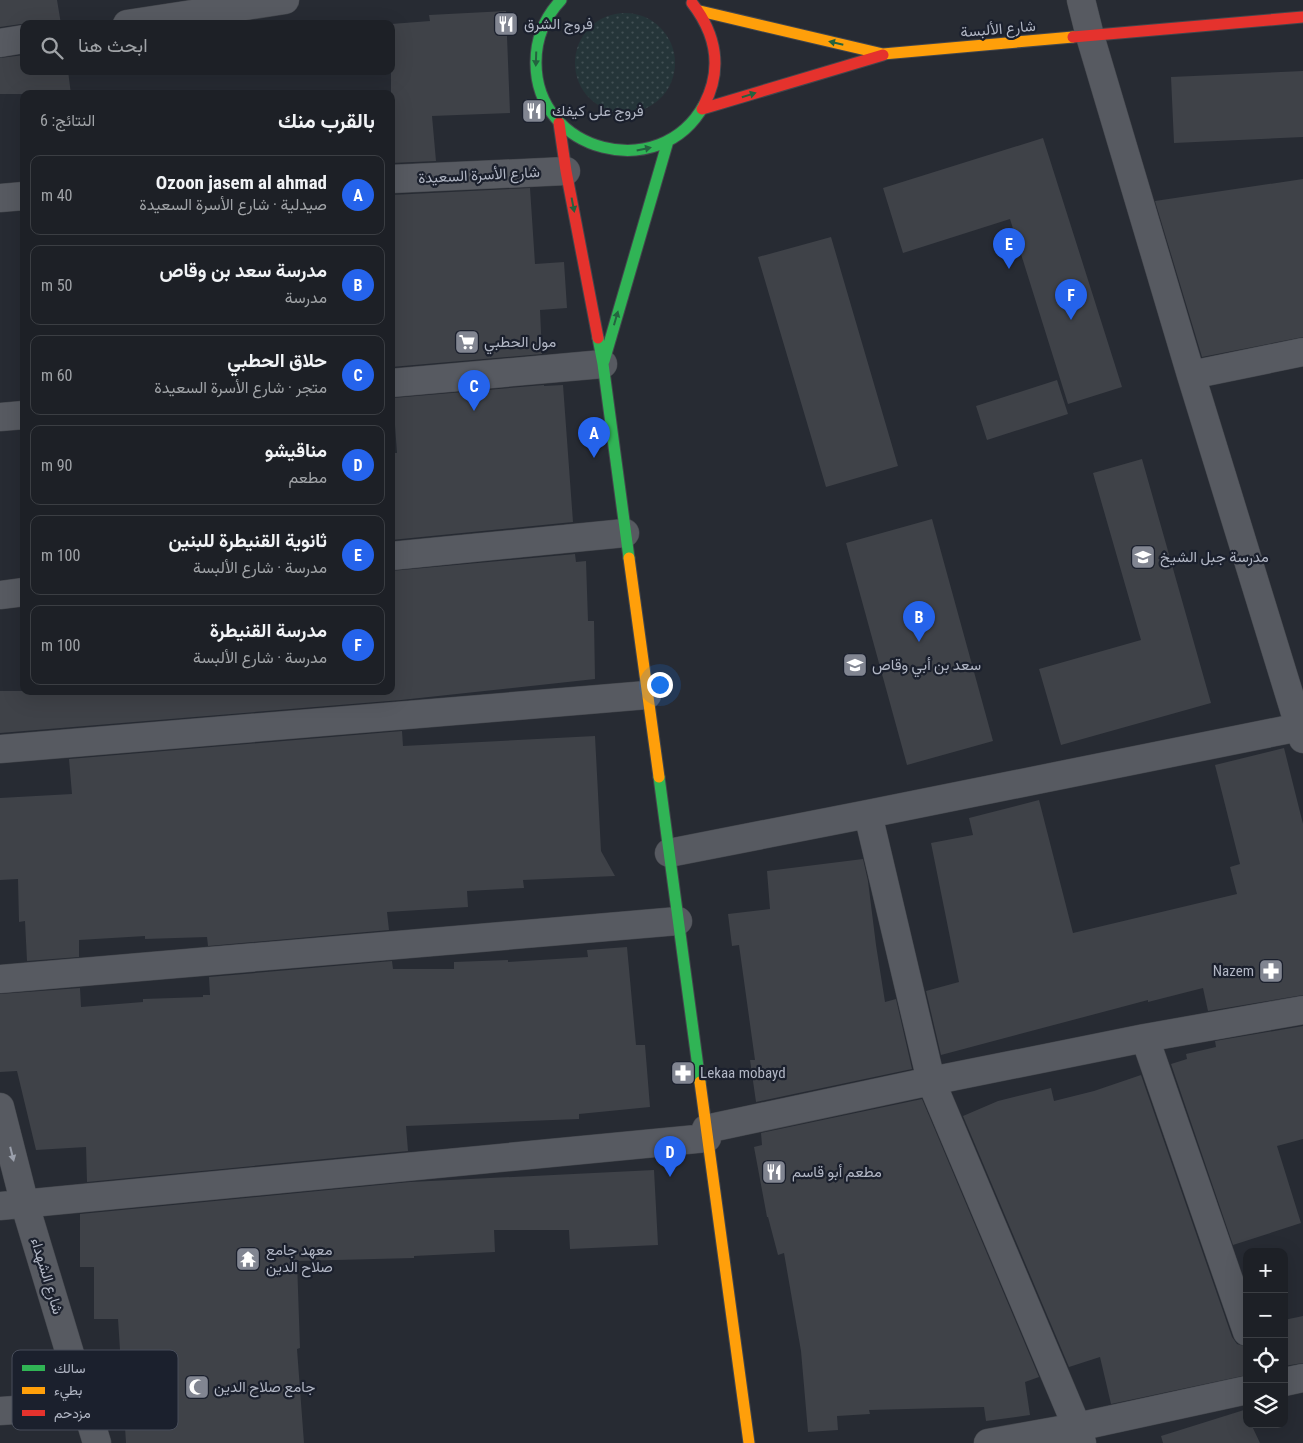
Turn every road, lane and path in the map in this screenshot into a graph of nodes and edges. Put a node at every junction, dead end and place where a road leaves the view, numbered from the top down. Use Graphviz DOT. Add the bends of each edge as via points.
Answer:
graph roads {
  1 [pos="285,0"];
  2 [pos="561,0"];
  3 [pos="690,0"];
  4 [pos="1082,0"];
  5 [pos="541,8"];
  6 [pos="700,11"];
  7 [pos="1303,17"];
  8 [pos="153,20"];
  9 [pos="543,25"];
  10 [pos="1090,36"];
  11 [pos="20,40"];
  12 [pos="0,43"];
  13 [pos="884,54"];
  14 [pos="702,109"];
  15 [pos="559,123"];
  16 [pos="668,141"];
  17 [pos="566,171"];
  18 [pos="395,179"];
  19 [pos="20,196"];
  20 [pos="0,198"];
  21 [pos="1303,352"];
  22 [pos="603,364"];
  23 [pos="1191,375"];
  24 [pos="395,383"];
  25 [pos="20,415"];
  26 [pos="0,417"];
  27 [pos="625,533"];
  28 [pos="395,556"];
  29 [pos="20,592"];
  30 [pos="0,595"];
  31 [pos="648,695"];
  32 [pos="1302,733"];
  33 [pos="0,749"];
  34 [pos="868,814"];
  35 [pos="669,853"];
  36 [pos="678,921"];
  37 [pos="0,979"];
  38 [pos="1303,1010"];
  39 [pos="1145,1038"];
  40 [pos="931,1081"];
  41 [pos="0,1107"];
  42 [pos="707,1133"];
  43 [pos="12,1206"];
  44 [pos="1243,1320"];
  45 [pos="66,1350"];
  46 [pos="1303,1378"];
  47 [pos="1288,1381"];
  48 [pos="1243,1391"];
  49 [pos="94,1430"];
  50 [pos="1079,1435"];
  51 [pos="97,1443"];
  52 [pos="749,1443"];
  53 [pos="988,1443"];
  1 -- 8 [label="street"];
  2 -- 9 [label="street"];
  3 -- 6 [label="street"];
  4 -- 10 [label="street"];
  5 -- 9 [label="street"];
  13 -- 6 [label="street, شارع الألبسة, one-way"];
  6 -- 14 [label="street" via="712,35 716,60 713,86"];
  7 -- 10 [label="street, شارع الألبسة"];
  9 -- 15 [label="street, one-way" via="537,45 539,87"];
  10 -- 13 [label="street, شارع الألبسة"];
  10 -- 23 [label="street"];
  11 -- 12 [label="street"];
  14 -- 13 [label="street, one-way"];
  14 -- 16 [label="street" via="688,128"];
  15 -- 16 [label="street, one-way" via="577,138 599,148 622,152 646,149"];
  15 -- 17 [label="street"];
  22 -- 16 [label="street, one-way"];
  17 -- 18 [label="street, شارع الأسرة السعيدة"];
  17 -- 22 [label="street, one-way"];
  19 -- 20 [label="street"];
  21 -- 23 [label="street"];
  22 -- 24 [label="street"];
  22 -- 27 [label="street"];
  23 -- 32 [label="street"];
  25 -- 26 [label="street"];
  27 -- 28 [label="street"];
  27 -- 31 [label="street"];
  29 -- 30 [label="street"];
  31 -- 33 [label="street"];
  31 -- 35 [label="street"];
  32 -- 34 [label="street"];
  34 -- 35 [label="street"];
  34 -- 40 [label="street"];
  35 -- 36 [label="street"];
  36 -- 37 [label="street"];
  36 -- 42 [label="street"];
  38 -- 39 [label="street"];
  39 -- 40 [label="street"];
  39 -- 44 [label="street"];
  40 -- 42 [label="street"];
  40 -- 50 [label="street"];
  41 -- 43 [label="street, شارع الشهداء, one-way"];
  42 -- 43 [label="street"];
  42 -- 52 [label="street"];
  43 -- 45 [label="street, شارع الشهداء"];
  46 -- 47 [label="street"];
  48 -- 50 [label="street"];
  49 -- 51 [label="street, شارع الشهداء"];
  50 -- 53 [label="street"];
}
